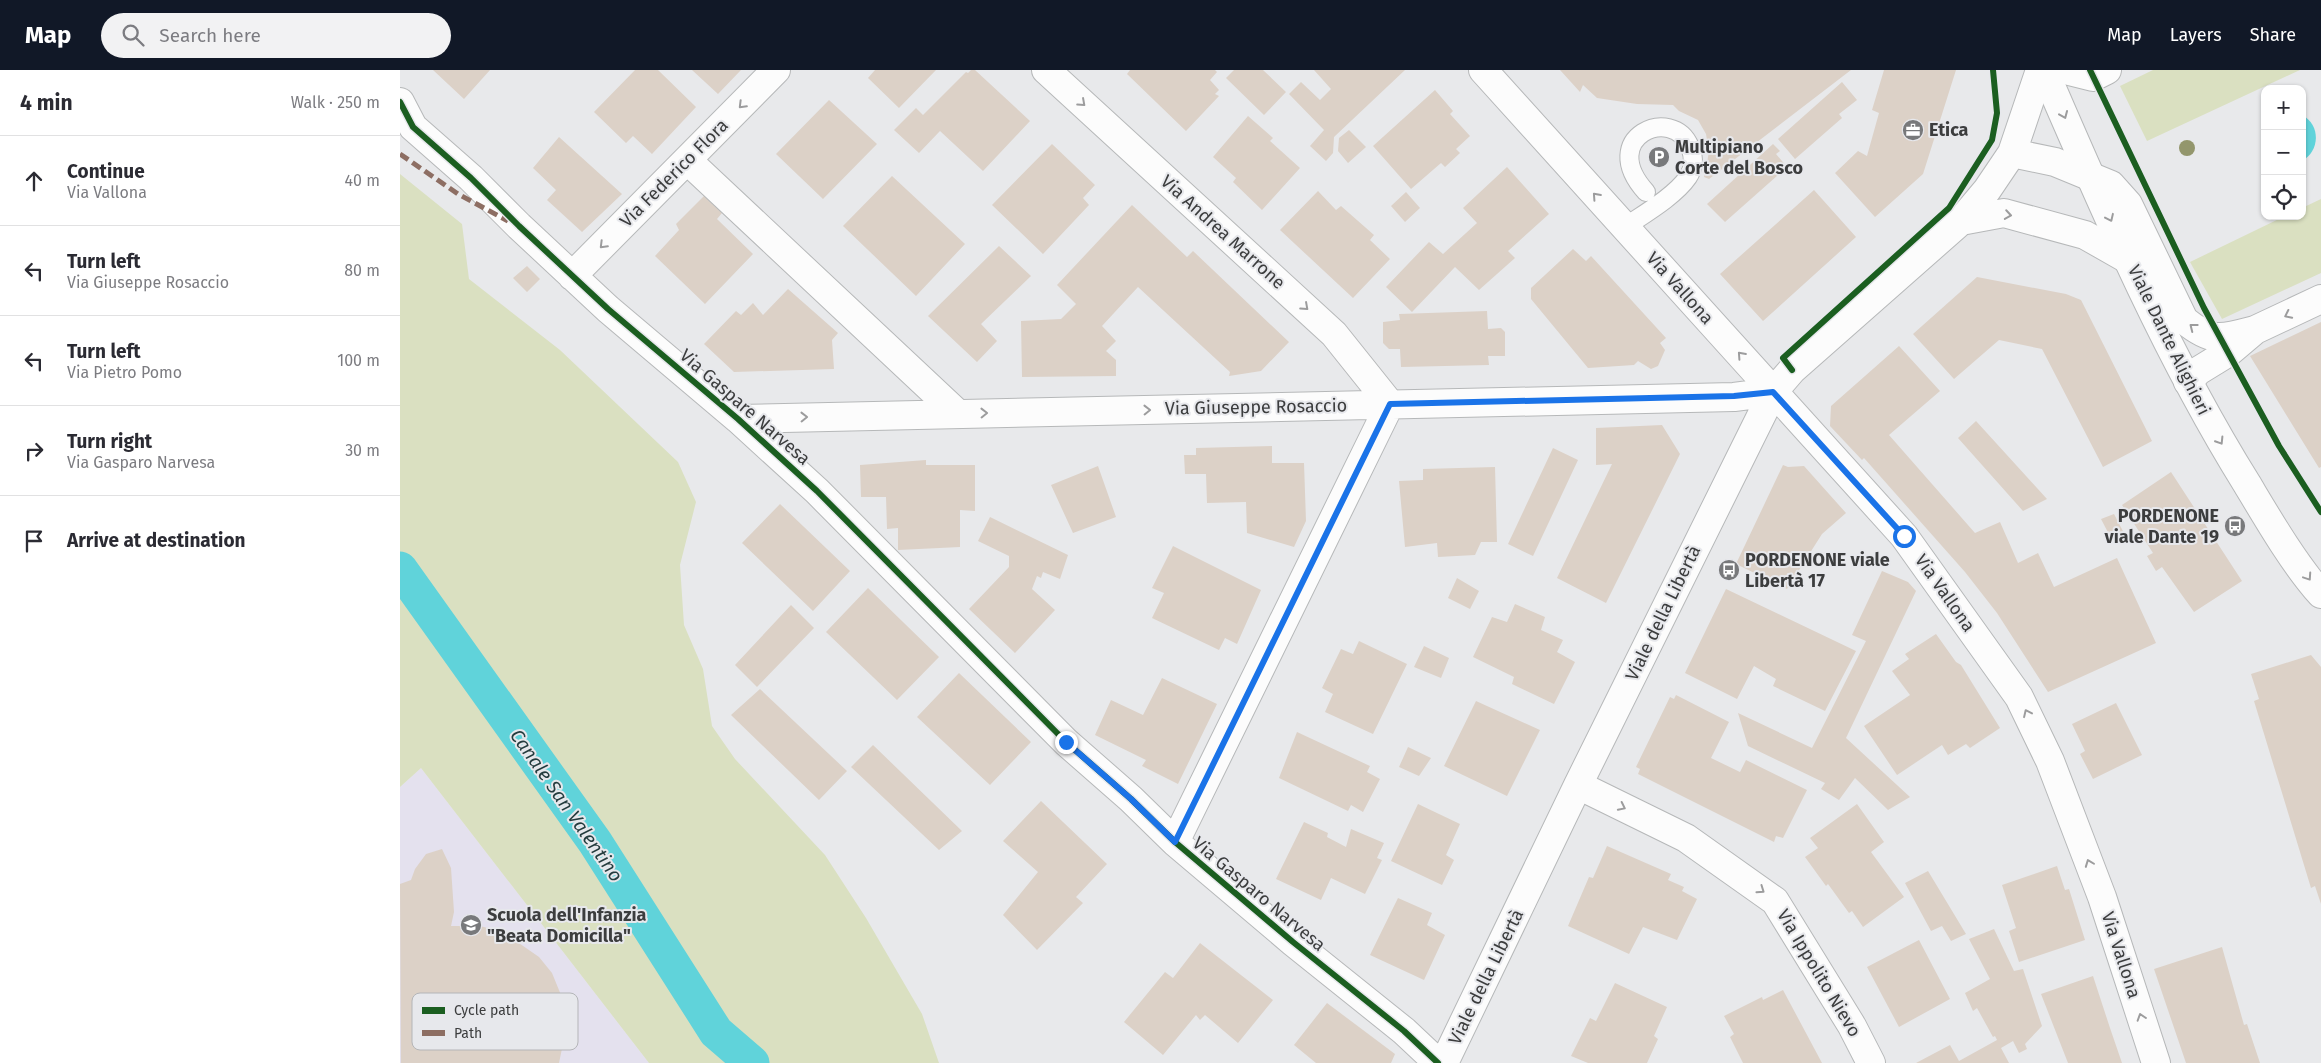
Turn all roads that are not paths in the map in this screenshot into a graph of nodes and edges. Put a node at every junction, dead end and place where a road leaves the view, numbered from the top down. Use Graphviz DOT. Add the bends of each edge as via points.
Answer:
graph roads {
  1 [pos="776,70"];
  2 [pos="1046,70"];
  3 [pos="1482,70"];
  4 [pos="2040,70"];
  5 [pos="2044,70"];
  6 [pos="2065,70"];
  7 [pos="2107,70"];
  8 [pos="400,102"];
  9 [pos="2012,153"];
  10 [pos="687,160"];
  11 [pos="2090,176"];
  12 [pos="1646,192"];
  13 [pos="1961,221"];
  14 [pos="1625,228"];
  15 [pos="2129,260"];
  16 [pos="572,276"];
  17 [pos="2321,299"];
  18 [pos="2255,330"];
  19 [pos="2188,382"];
  20 [pos="1773,392"];
  21 [pos="1390,404"];
  22 [pos="958,414"];
  23 [pos="738,419"];
  24 [pos="2321,594"];
  25 [pos="1066,742"];
  26 [pos="1578,785"];
  27 [pos="1175,842"];
  28 [pos="1438,1063"];
  29 [pos="1444,1063"];
  30 [pos="1871,1063"];
  31 [pos="2156,1063"];
  1 -- 10 [label="street, Via Federico Flora, one-way"];
  2 -- 21 [label="street, Via Andrea Marrone, one-way" via="1334,334"];
  14 -- 3 [label="street, Via Vallona, one-way"];
  4 -- 9 [label="street, Viale della Libertà"];
  5 -- 11 [label="street, Viale Dante Alighieri, one-way"];
  6 -- 7 [label="street" via="2093,77"];
  8 -- 16 [label="street, Via Gaspare Narvesa" via="413,127"];
  9 -- 11 [label="street" via="2056,162"];
  9 -- 13 [label="street, Viale della Libertà"];
  10 -- 16 [label="street, Via Federico Flora, one-way"];
  10 -- 22 [label="street"];
  11 -- 15 [label="street, Viale Dante Alighieri, one-way"];
  18 -- 11 [label="street, one-way" via="2220,339 2198,332 2184,320 2128,204 2112,185"];
  12 -- 14 [label="lane" via="1632,175 1629,150 1634,140 1650,128 1670,128 1688,142 1693,164 1690,175 1657,206"];
  13 -- 15 [label="street, one-way" via="2004,213 2085,235"];
  13 -- 20 [label="street, Viale della Libertà" via="1792,370"];
  20 -- 14 [label="street, Via Vallona, one-way"];
  15 -- 19 [label="street, Viale Dante Alighieri"];
  16 -- 23 [label="street, Via Gaspare Narvesa"];
  17 -- 18 [label="street, one-way"];
  18 -- 19 [label="street" via="2230,352 2198,371"];
  19 -- 24 [label="street, Viale Dante Alighieri, one-way" via="2214,432"];
  20 -- 21 [label="street, Via Giuseppe Rosaccio" via="1734,396"];
  20 -- 26 [label="street, Viale della Libertà"];
  31 -- 20 [label="street, Via Vallona, one-way" via="2102,897 2050,761 2019,697 1904,536"];
  22 -- 21 [label="street, Via Giuseppe Rosaccio, one-way"];
  21 -- 27 [label="street"];
  23 -- 22 [label="street, Via Giuseppe Rosaccio, one-way"];
  23 -- 25 [label="street, Via Gaspare Narvesa" via="824,497"];
  25 -- 27 [label="street, Via Gasparo Narvesa"];
  26 -- 29 [label="street, Viale della Libertà"];
  26 -- 30 [label="street, Via Ippolito Nievo, one-way" via="1686,838 1775,901 1852,1026"];
  27 -- 28 [label="street, Via Gasparo Narvesa" via="1404,1031"];
}
